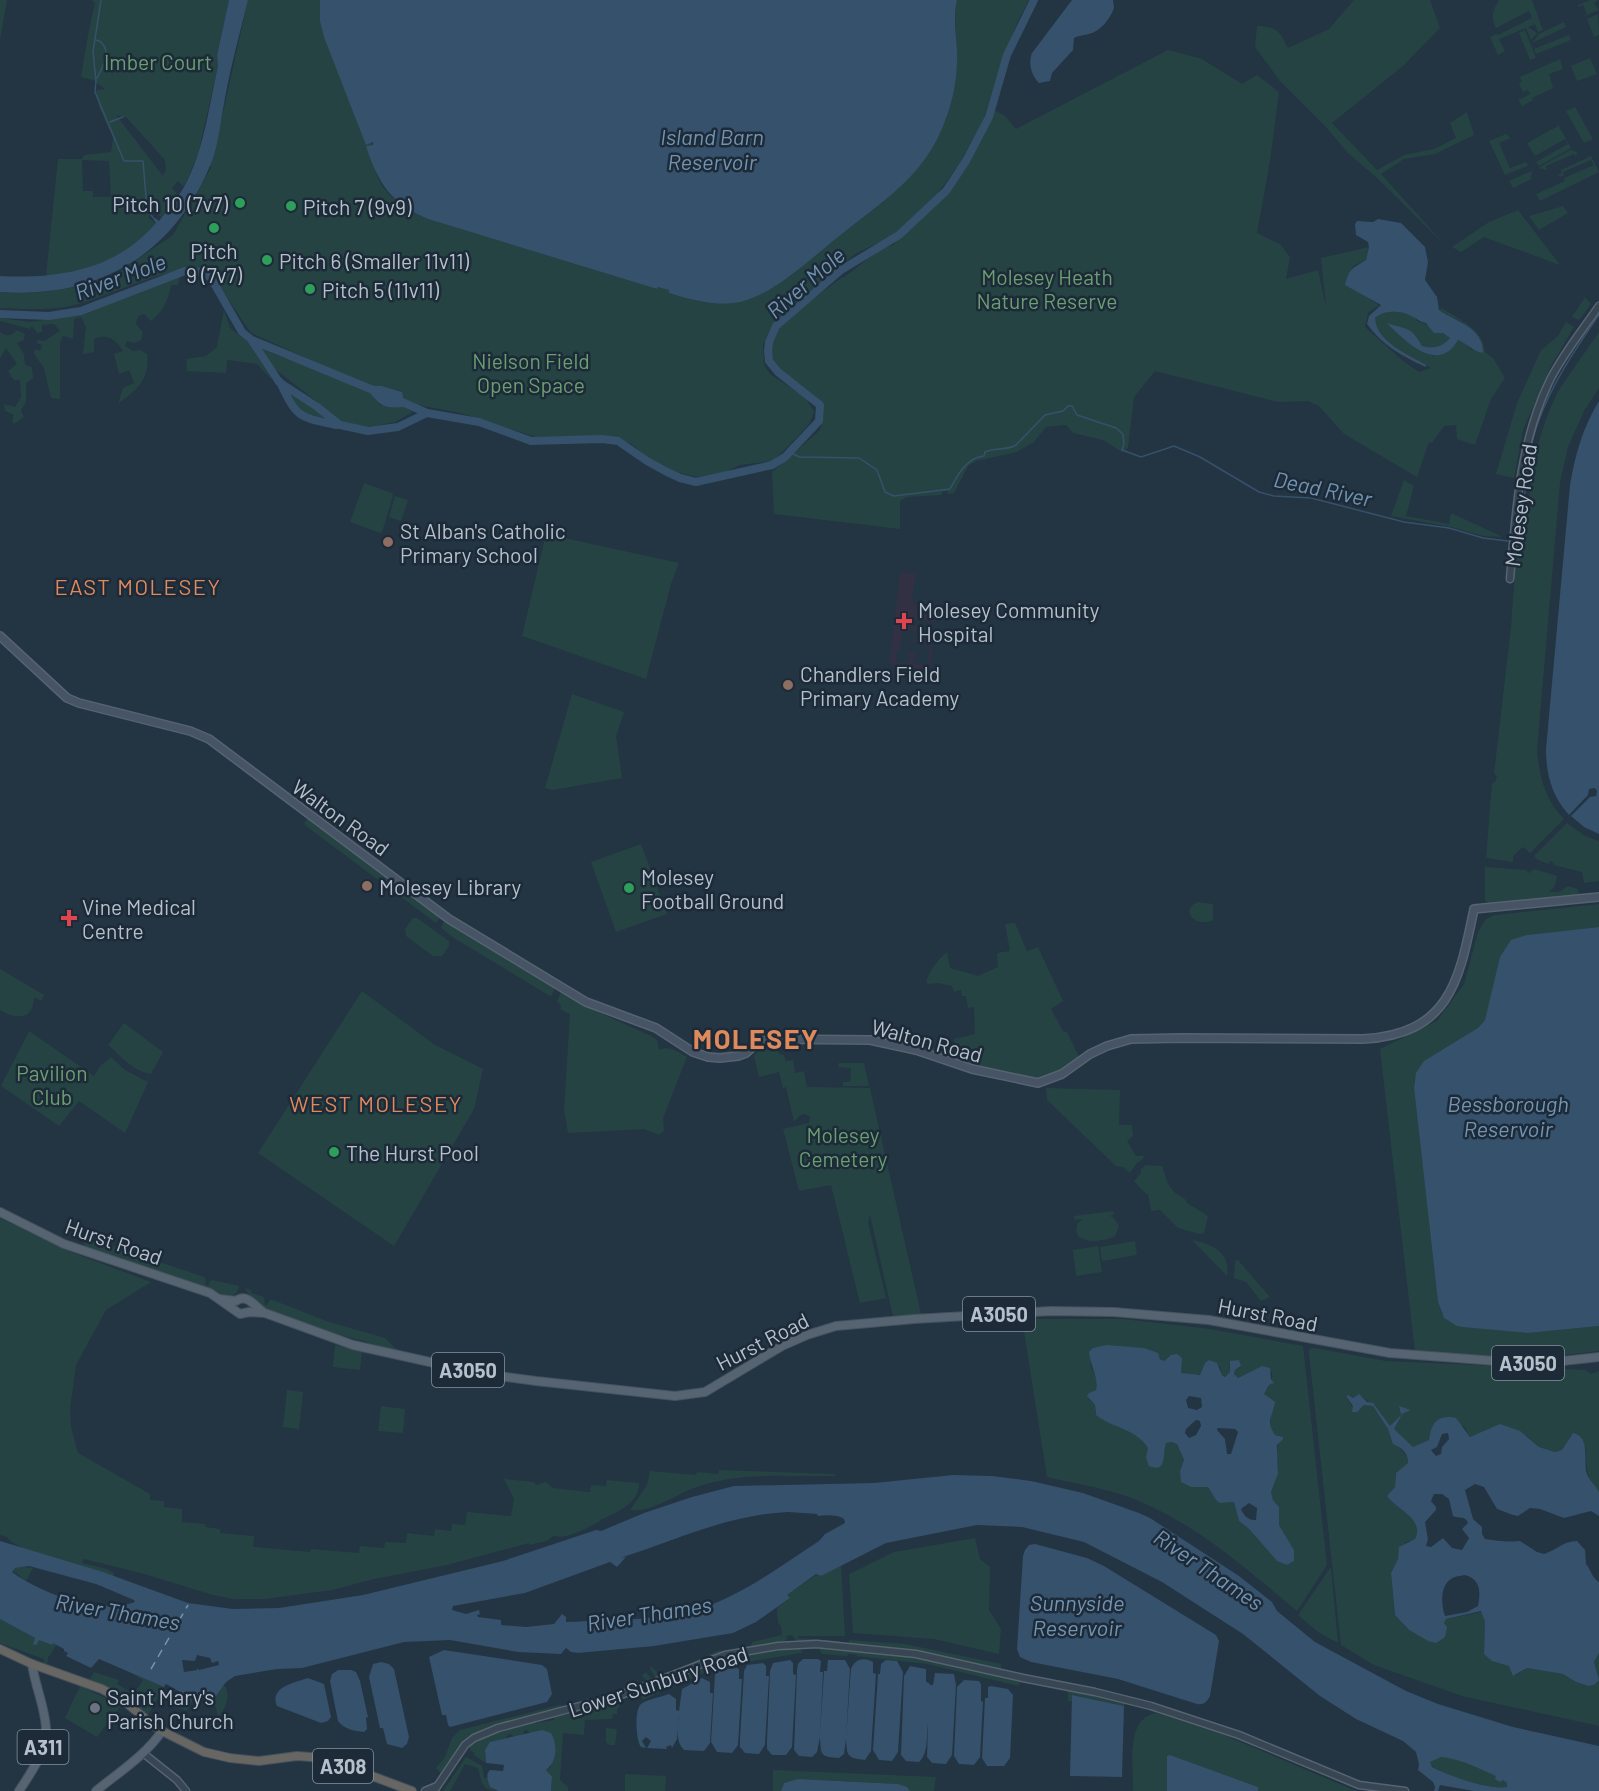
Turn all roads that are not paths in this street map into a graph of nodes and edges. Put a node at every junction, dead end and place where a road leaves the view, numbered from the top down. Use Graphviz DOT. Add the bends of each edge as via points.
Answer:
graph roads {
  1 [pos="1599,306"];
  2 [pos="1510,579"];
  3 [pos="0,636"];
  4 [pos="1599,897"];
  5 [pos="0,1212"];
  6 [pos="219,1298"];
  7 [pos="249,1300"];
  8 [pos="236,1301"];
  9 [pos="235,1310"];
  10 [pos="249,1312"];
  11 [pos="265,1313"];
  12 [pos="1599,1357"];
  13 [pos="0,1649"];
  14 [pos="32,1665"];
  15 [pos="162,1731"];
  16 [pos="143,1753"];
  17 [pos="436,1788"];
  18 [pos="20,1791"];
  19 [pos="96,1791"];
  20 [pos="186,1791"];
  21 [pos="412,1791"];
  22 [pos="426,1791"];
  23 [pos="1406,1791"];
  1 -- 2 [label="street, Molesey Road" via="1550,381 1530,432 1519,482"];
  3 -- 4 [label="main road, Walton Road" via="70,700 209,738 471,933 586,1002 660,1030 708,1057 738,1056 765,1039 858,1038 1038,1083 1056,1078 1090,1054 1131,1039 1387,1037 1417,1026 1448,996 1461,969 1474,909"];
  5 -- 6 [label="main road, Hurst Road" via="64,1244"];
  6 -- 8 [label="main road, Hurst Road"];
  6 -- 9 [label="main road, Hurst Road"];
  7 -- 8 [label="main road"];
  7 -- 10 [label="main road"];
  7 -- 11 [label="main road, Hurst Road / A3050"];
  8 -- 9 [label="main road"];
  9 -- 10 [label="main road" via="242,1315"];
  10 -- 11 [label="main road, Hurst Road / A3050"];
  11 -- 12 [label="main road, Hurst Road / A3050" via="353,1346 484,1374 675,1396 705,1392 782,1346 848,1324 1051,1311 1209,1320 1390,1353 1536,1364"];
  13 -- 14 [label="highway, A308"];
  14 -- 15 [label="highway, A308" via="110,1693"];
  14 -- 18 [label="main road, A311" via="46,1738"];
  15 -- 16 [label="main road"];
  15 -- 21 [label="highway, A308" via="216,1755 259,1761 297,1756 317,1758"];
  16 -- 19 [label="main road"];
  16 -- 20 [label="street"];
  17 -- 22 [label="street, Lower Sunbury Road"];
  17 -- 23 [label="street, Lower Sunbury Road" via="465,1745 498,1728 621,1695 725,1655 778,1646 837,1645 916,1654 1151,1706 1250,1739 1347,1781"];
}
